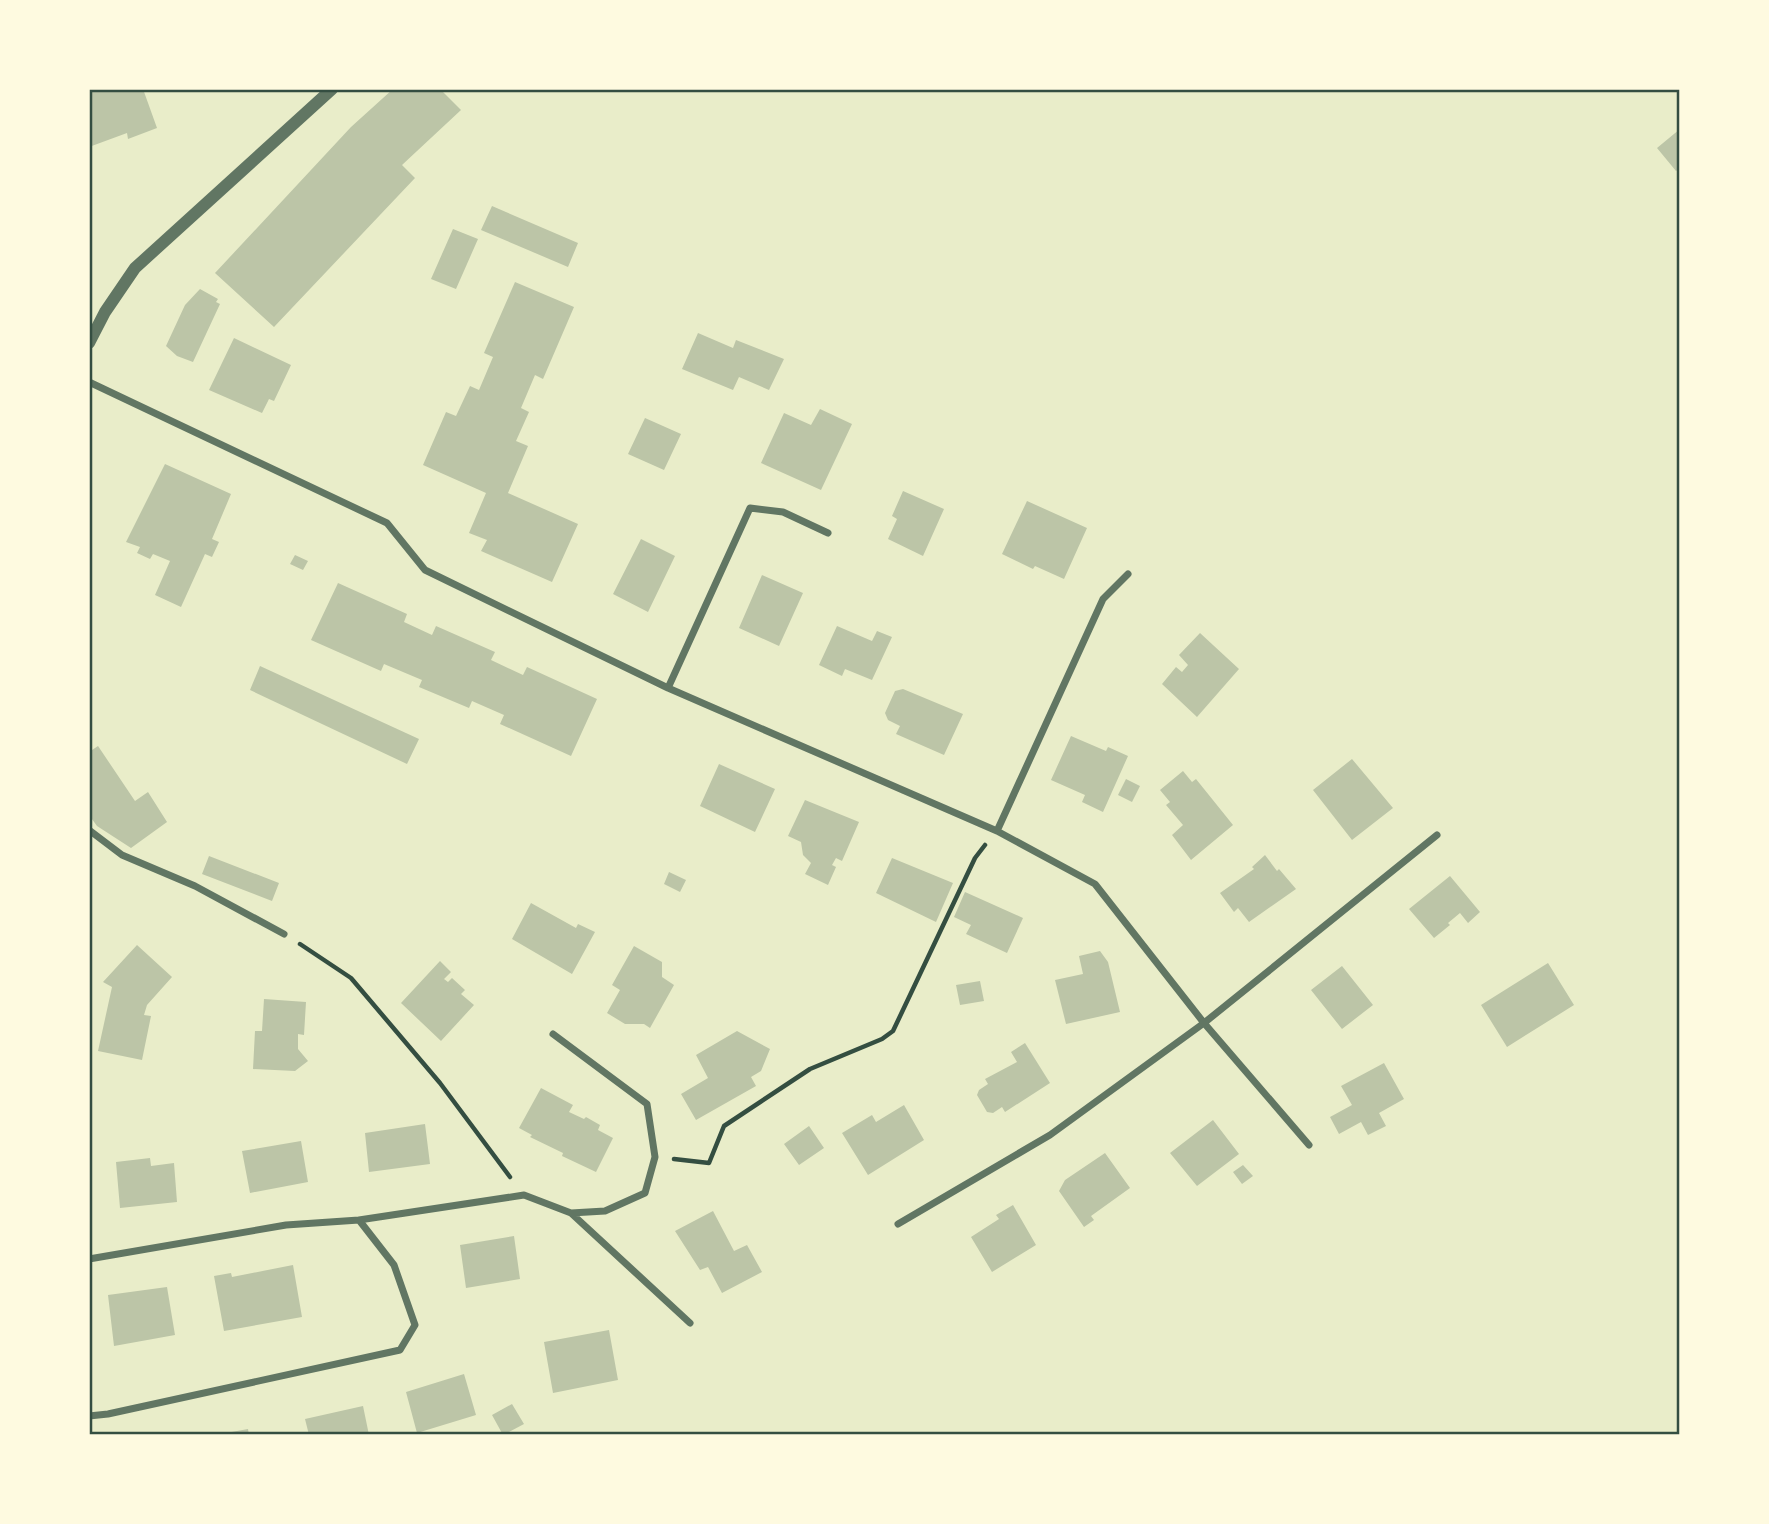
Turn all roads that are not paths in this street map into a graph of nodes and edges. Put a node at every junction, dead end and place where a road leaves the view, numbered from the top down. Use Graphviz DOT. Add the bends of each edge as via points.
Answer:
graph roads {
  1 [pos="331,89"];
  2 [pos="89,343"];
  3 [pos="89,382"];
  4 [pos="828,533"];
  5 [pos="1128,574"];
  6 [pos="668,688"];
  7 [pos="89,830"];
  8 [pos="997,831"];
  9 [pos="1437,835"];
  10 [pos="284,934"];
  11 [pos="1204,1023"];
  12 [pos="553,1034"];
  13 [pos="1309,1145"];
  14 [pos="570,1213"];
  15 [pos="359,1220"];
  16 [pos="898,1224"];
  17 [pos="89,1259"];
  18 [pos="690,1323"];
  19 [pos="89,1416"];
  1 -- 2 [label="street" via="135,268"];
  3 -- 6 [label="street" via="387,523 425,570"];
  4 -- 6 [label="street" via="783,512 750,508"];
  5 -- 8 [label="street" via="1103,599"];
  6 -- 8 [label="street"];
  7 -- 10 [label="street" via="122,855 195,886"];
  8 -- 11 [label="street" via="1095,884"];
  9 -- 11 [label="street"];
  11 -- 13 [label="street"];
  11 -- 16 [label="street" via="1050,1135"];
  12 -- 14 [label="street" via="647,1104 655,1157 645,1193 605,1211"];
  14 -- 15 [label="street" via="524,1195"];
  14 -- 18 [label="street"];
  15 -- 17 [label="street" via="286,1225"];
  15 -- 19 [label="street" via="394,1265 415,1325 400,1350"];
}
